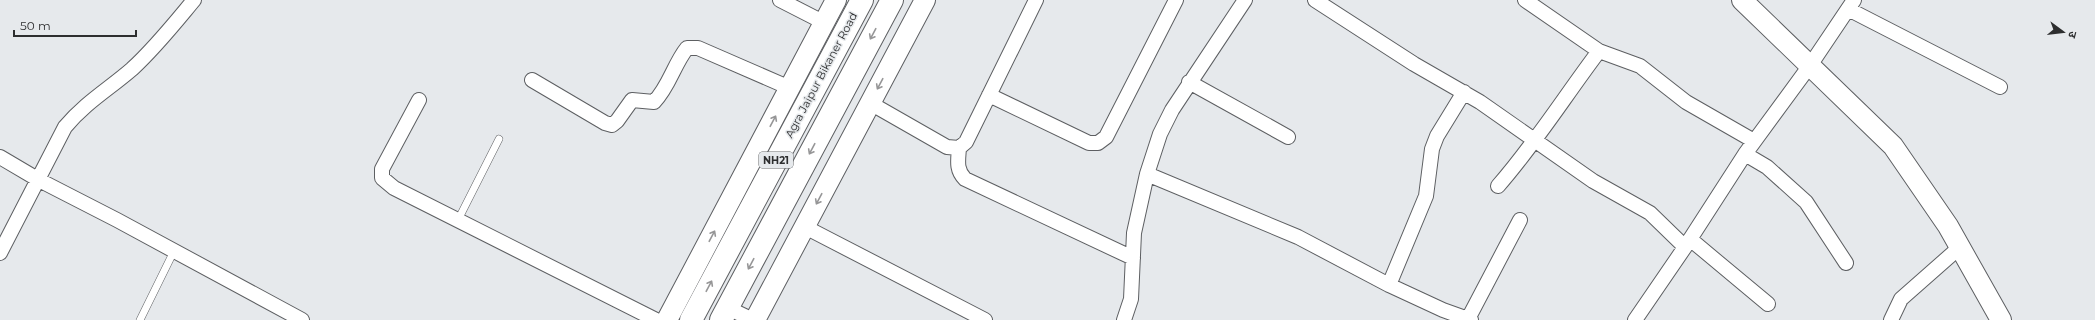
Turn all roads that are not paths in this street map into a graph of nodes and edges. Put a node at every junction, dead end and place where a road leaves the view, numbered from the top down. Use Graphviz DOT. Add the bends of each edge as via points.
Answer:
graph roads {
  1 [pos="194,0"];
  2 [pos="780,0"];
  3 [pos="836,0"];
  4 [pos="862,0"];
  5 [pos="892,0"];
  6 [pos="925,0"];
  7 [pos="1036,0"];
  8 [pos="1176,0"];
  9 [pos="1315,0"];
  10 [pos="1524,0"];
  11 [pos="1742,0"];
  12 [pos="1239,2"];
  13 [pos="1851,4"];
  14 [pos="825,23"];
  15 [pos="1600,51"];
  16 [pos="1810,64"];
  17 [pos="532,80"];
  18 [pos="1189,82"];
  19 [pos="2000,87"];
  20 [pos="790,88"];
  21 [pos="1464,92"];
  22 [pos="989,94"];
  23 [pos="419,100"];
  24 [pos="870,103"];
  25 [pos="1288,137"];
  26 [pos="499,139"];
  27 [pos="1535,139"];
  28 [pos="1754,141"];
  29 [pos="959,148"];
  30 [pos="1745,154"];
  31 [pos="0,156"];
  32 [pos="1147,174"];
  33 [pos="39,180"];
  34 [pos="1498,186"];
  35 [pos="458,220"];
  36 [pos="1520,220"];
  37 [pos="805,227"];
  38 [pos="1688,243"];
  39 [pos="1960,247"];
  40 [pos="170,249"];
  41 [pos="0,253"];
  42 [pos="1133,258"];
  43 [pos="1846,263"];
  44 [pos="1389,285"];
  45 [pos="1768,304"];
  46 [pos="725,314"];
  47 [pos="298,319"];
  48 [pos="1469,319"];
  49 [pos="140,320"];
  50 [pos="656,320"];
  51 [pos="667,320"];
  52 [pos="691,320"];
  53 [pos="754,320"];
  54 [pos="985,320"];
  55 [pos="1124,320"];
  56 [pos="1635,320"];
  57 [pos="1891,320"];
  58 [pos="2001,320"];
  1 -- 33 [label="street" via="150,53 80,109 65,127"];
  2 -- 14 [label="street"];
  3 -- 14 [label="street"];
  52 -- 4 [label="highway, Agra Jaipur Bikaner Road / NH21, one-way"];
  5 -- 46 [label="highway, NH21, one-way"];
  6 -- 24 [label="street, one-way"];
  7 -- 22 [label="street"];
  8 -- 22 [label="street" via="1106,137 1098,143 1089,143"];
  9 -- 21 [label="street" via="1414,64"];
  10 -- 15 [label="street"];
  11 -- 16 [label="street"];
  12 -- 18 [label="street"];
  13 -- 16 [label="street"];
  13 -- 19 [label="street"];
  14 -- 20 [label="street"];
  15 -- 27 [label="street"];
  15 -- 28 [label="street" via="1640,66 1686,102"];
  16 -- 28 [label="street"];
  16 -- 39 [label="street" via="1893,146"];
  17 -- 20 [label="street" via="612,125 632,100 654,102 660,96 687,48 698,48"];
  18 -- 25 [label="street"];
  18 -- 32 [label="street" via="1160,134"];
  51 -- 20 [label="street, one-way"];
  21 -- 27 [label="street"];
  21 -- 44 [label="street" via="1437,136 1432,149 1426,196"];
  22 -- 29 [label="street" via="966,142"];
  23 -- 35 [label="street" via="382,169 382,178 394,188"];
  24 -- 29 [label="street" via="947,147"];
  24 -- 37 [label="street, one-way"];
  26 -- 35 [label="lane"];
  27 -- 34 [label="street"];
  27 -- 38 [label="street" via="1593,181 1650,213"];
  28 -- 30 [label="street"];
  29 -- 42 [label="street" via="958,166 965,179"];
  30 -- 38 [label="street"];
  30 -- 43 [label="street" via="1767,167 1806,202"];
  31 -- 33 [label="street"];
  32 -- 42 [label="street" via="1136,226"];
  32 -- 44 [label="street" via="1298,237"];
  33 -- 40 [label="street"];
  33 -- 41 [label="street"];
  35 -- 50 [label="street"];
  36 -- 48 [label="street"];
  37 -- 53 [label="street"];
  37 -- 54 [label="street"];
  38 -- 45 [label="street"];
  38 -- 56 [label="street"];
  39 -- 57 [label="street" via="1901,299"];
  39 -- 58 [label="street"];
  40 -- 47 [label="street"];
  40 -- 49 [label="lane"];
  42 -- 55 [label="street" via="1131,299"];
  44 -- 48 [label="street"];
  46 -- 53 [label="street"];
}
